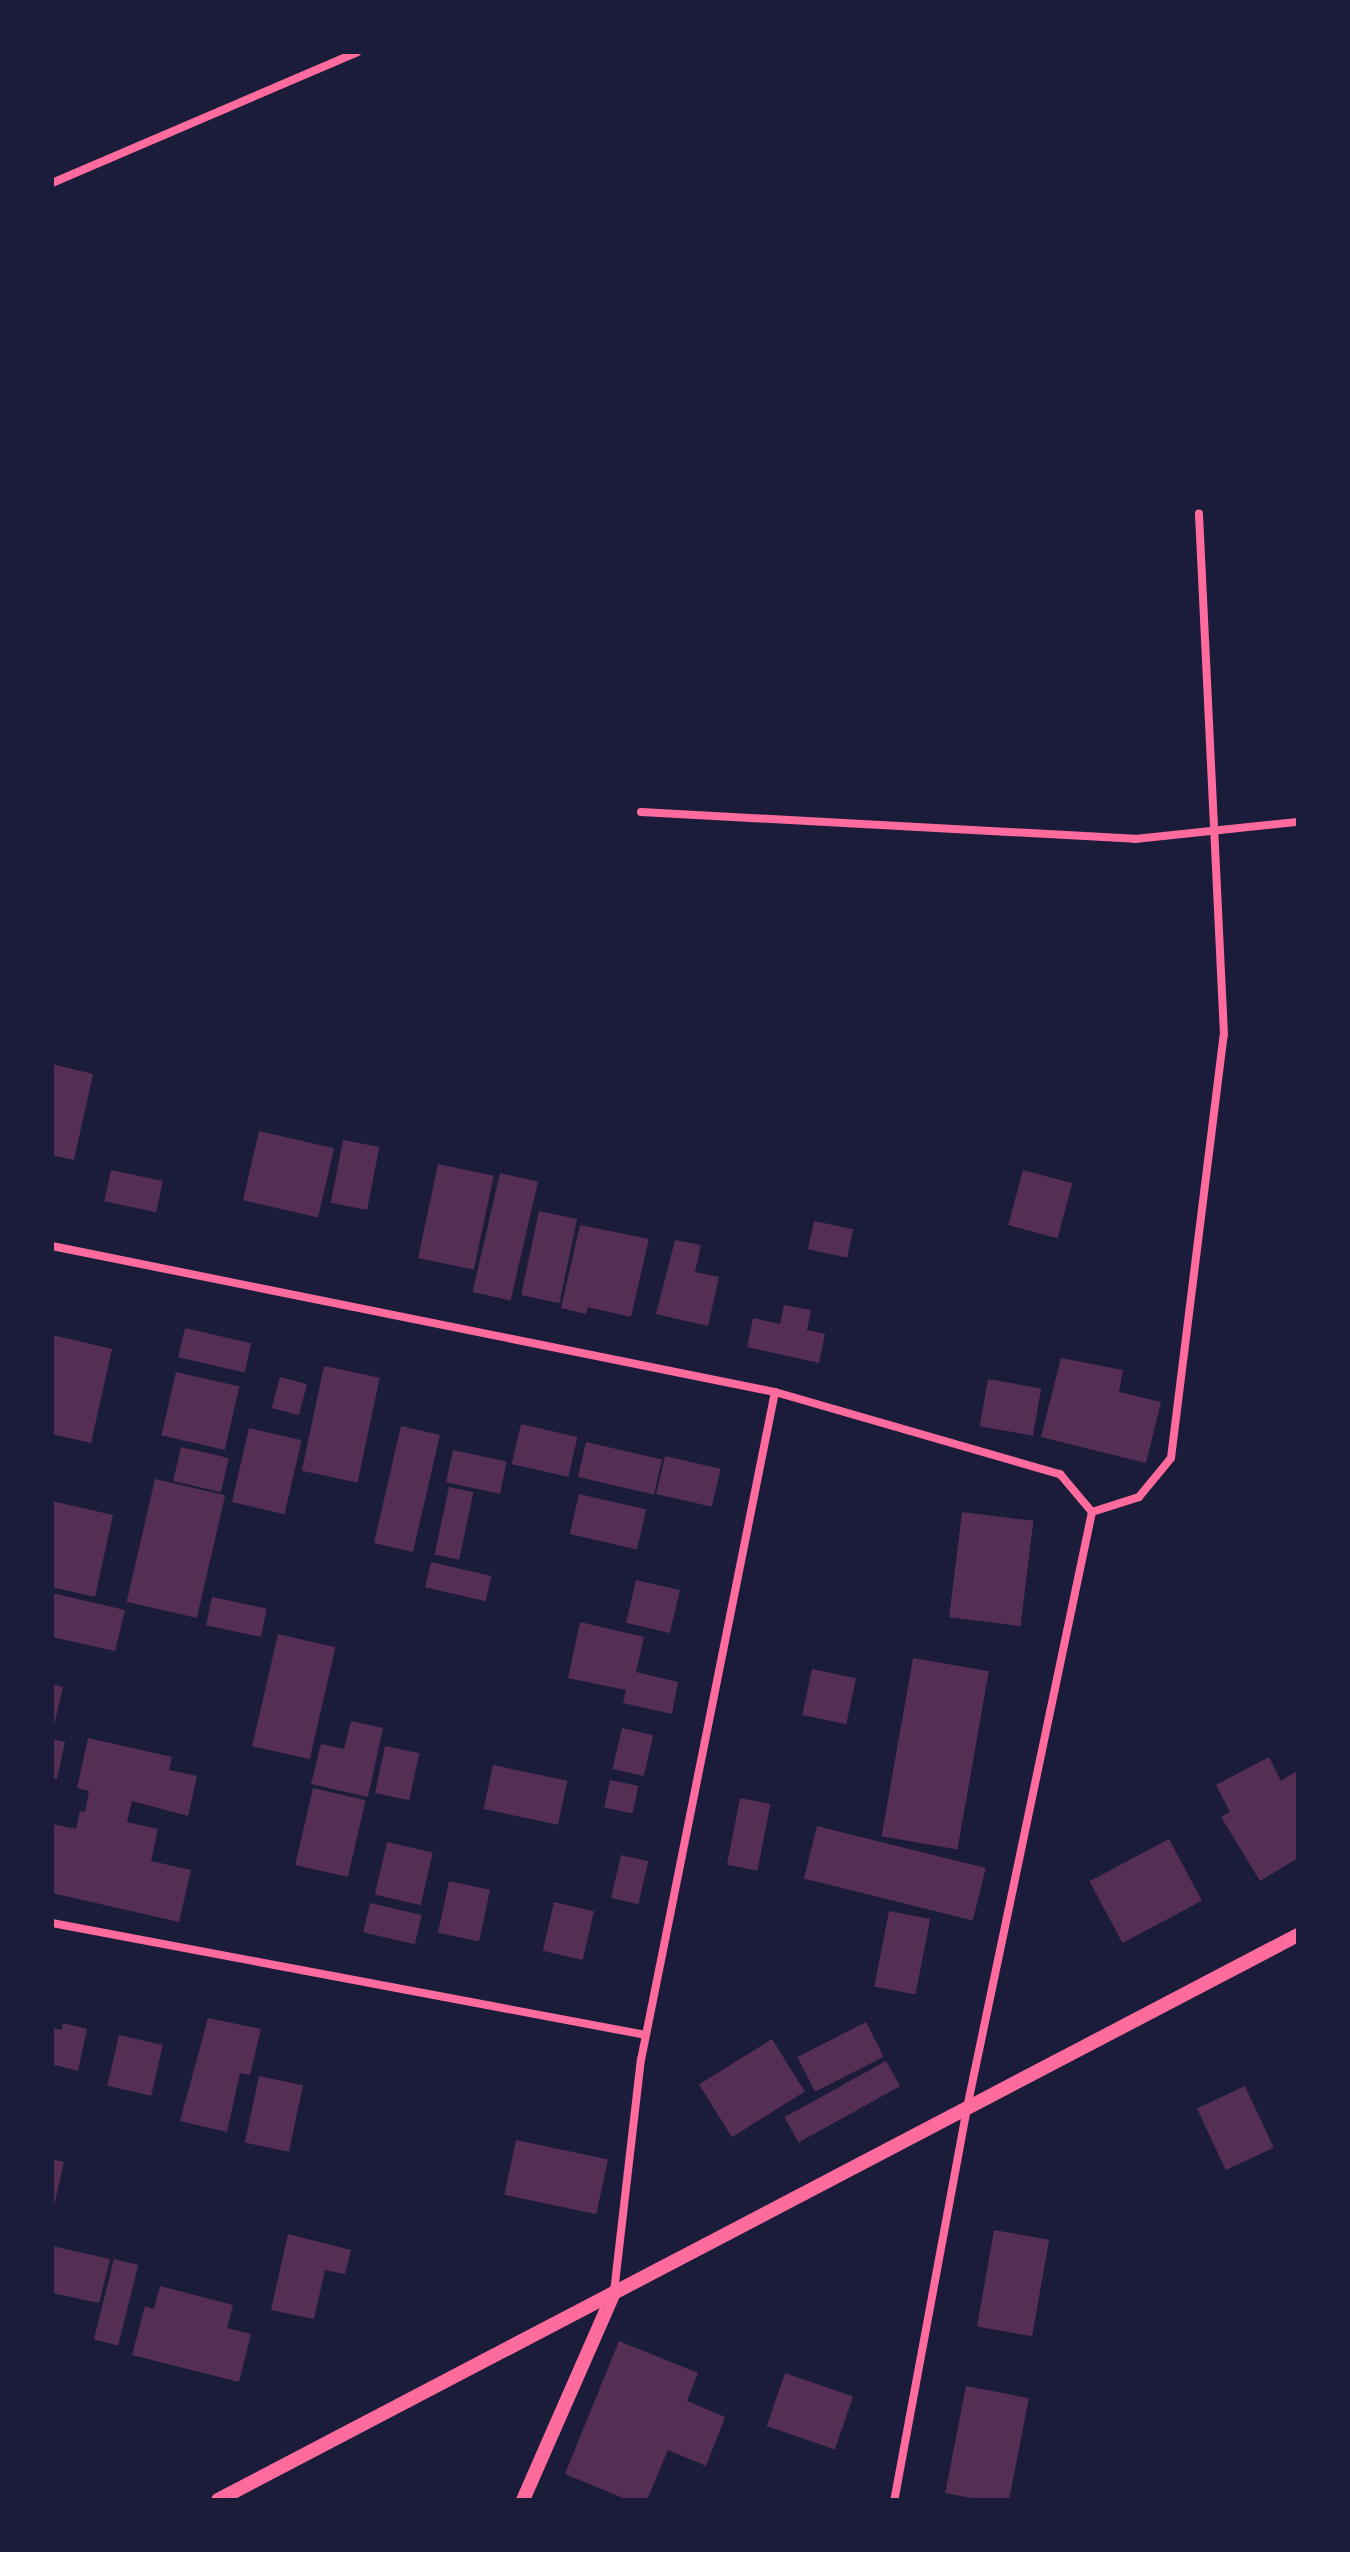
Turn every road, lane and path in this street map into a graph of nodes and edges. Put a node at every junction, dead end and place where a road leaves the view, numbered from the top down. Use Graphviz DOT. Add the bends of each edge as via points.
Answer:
graph roads {
  1 [pos="357,52"];
  2 [pos="52,183"];
  3 [pos="1199,514"];
  4 [pos="641,812"];
  5 [pos="1298,822"];
  6 [pos="1213,834"];
  7 [pos="52,1246"];
  8 [pos="775,1392"];
  9 [pos="1092,1512"];
  10 [pos="52,1923"];
  11 [pos="1298,1935"];
  12 [pos="646,2035"];
  13 [pos="967,2108"];
  14 [pos="614,2293"];
  15 [pos="218,2500"];
  16 [pos="523,2500"];
  17 [pos="894,2500"];
  1 -- 2 [label="street"];
  3 -- 6 [label="street"];
  4 -- 6 [label="street" via="1135,839"];
  5 -- 6 [label="street"];
  6 -- 9 [label="street" via="1224,1035 1171,1458 1139,1497"];
  7 -- 8 [label="street"];
  8 -- 9 [label="street" via="1060,1474"];
  8 -- 12 [label="street"];
  9 -- 13 [label="street"];
  10 -- 12 [label="street"];
  11 -- 13 [label="street"];
  12 -- 14 [label="street"];
  13 -- 14 [label="street"];
  13 -- 17 [label="street"];
  14 -- 15 [label="street"];
  14 -- 16 [label="street"];
}
